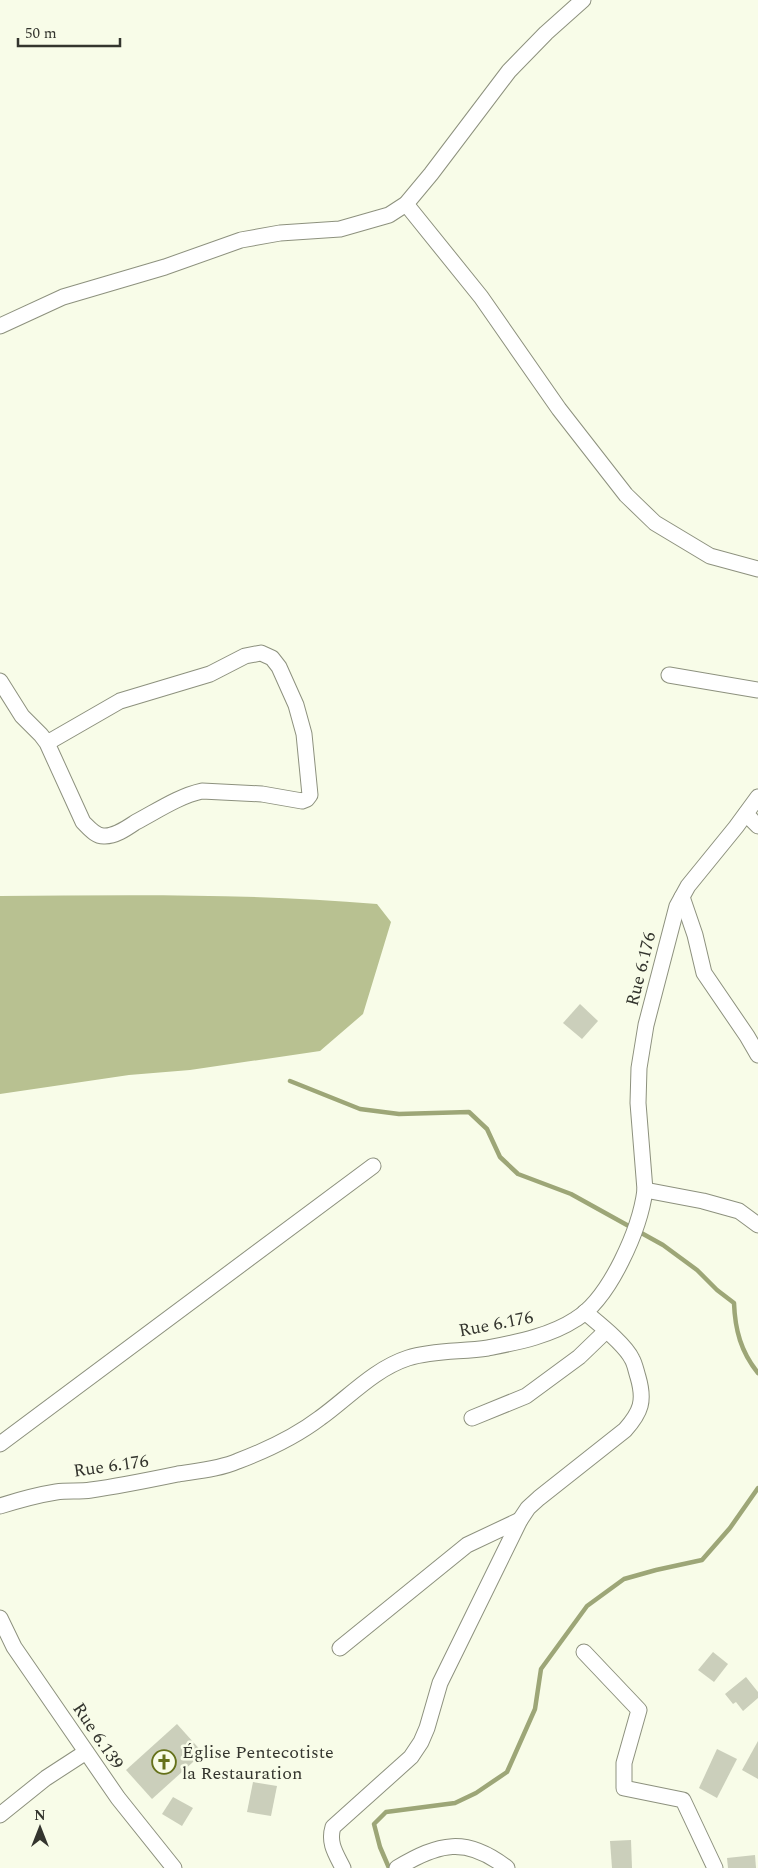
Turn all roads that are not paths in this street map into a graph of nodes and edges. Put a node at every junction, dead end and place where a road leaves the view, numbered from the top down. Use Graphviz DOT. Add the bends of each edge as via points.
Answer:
graph roads {
  1 [pos="583,0"];
  2 [pos="406,204"];
  3 [pos="0,326"];
  4 [pos="758,569"];
  5 [pos="669,675"];
  6 [pos="0,681"];
  7 [pos="758,690"];
  8 [pos="47,743"];
  9 [pos="758,797"];
  10 [pos="746,814"];
  11 [pos="758,826"];
  12 [pos="682,897"];
  13 [pos="758,1055"];
  14 [pos="373,1166"];
  15 [pos="645,1190"];
  16 [pos="758,1225"];
  17 [pos="585,1312"];
  18 [pos="606,1331"];
  19 [pos="472,1418"];
  20 [pos="0,1444"];
  21 [pos="0,1506"];
  22 [pos="520,1520"];
  23 [pos="1,1624"];
  24 [pos="340,1648"];
  25 [pos="584,1652"];
  26 [pos="86,1752"];
  27 [pos="0,1815"];
  28 [pos="174,1868"];
  29 [pos="343,1868"];
  30 [pos="397,1868"];
  31 [pos="507,1868"];
  32 [pos="715,1868"];
  1 -- 2 [label="street" via="509,71"];
  2 -- 3 [label="street" via="389,215 340,229 280,233 241,240 63,297"];
  2 -- 4 [label="street" via="481,297 559,409 626,495 655,523 710,556"];
  5 -- 7 [label="street"];
  6 -- 8 [label="street" via="22,716"];
  8 -- 8 [label="street" via="83,822 103,837 114,835 163,807 202,791 262,794 302,802 310,795 304,734 294,699 280,666 261,653 245,656 210,674 120,701"];
  9 -- 10 [label="street, Rue 6.176"];
  10 -- 11 [label="street"];
  10 -- 12 [label="street, Rue 6.176"];
  12 -- 13 [label="street" via="704,973"];
  12 -- 15 [label="street, Rue 6.176" via="649,1016 639,1068 638,1103"];
  14 -- 20 [label="street"];
  15 -- 16 [label="street" via="739,1211"];
  15 -- 17 [label="street, Rue 6.176" via="629,1246 612,1278"];
  17 -- 18 [label="street"];
  17 -- 21 [label="street, Rue 6.176" via="555,1330 518,1342 434,1352 386,1367 302,1430 236,1462 89,1490 58,1492"];
  18 -- 19 [label="street" via="578,1357 526,1396"];
  18 -- 22 [label="street" via="632,1358 642,1398 640,1409 625,1430 539,1498"];
  22 -- 24 [label="street" via="467,1545"];
  22 -- 29 [label="street" via="440,1683 421,1742 411,1757 333,1827 331,1844"];
  23 -- 26 [label="street, Rue 6.139"];
  25 -- 32 [label="street" via="639,1710 624,1763 624,1788 683,1800"];
  26 -- 27 [label="street" via="46,1778"];
  26 -- 28 [label="street, Rue 6.139"];
  30 -- 31 [label="street" via="438,1848 456,1846 490,1855"];
}
